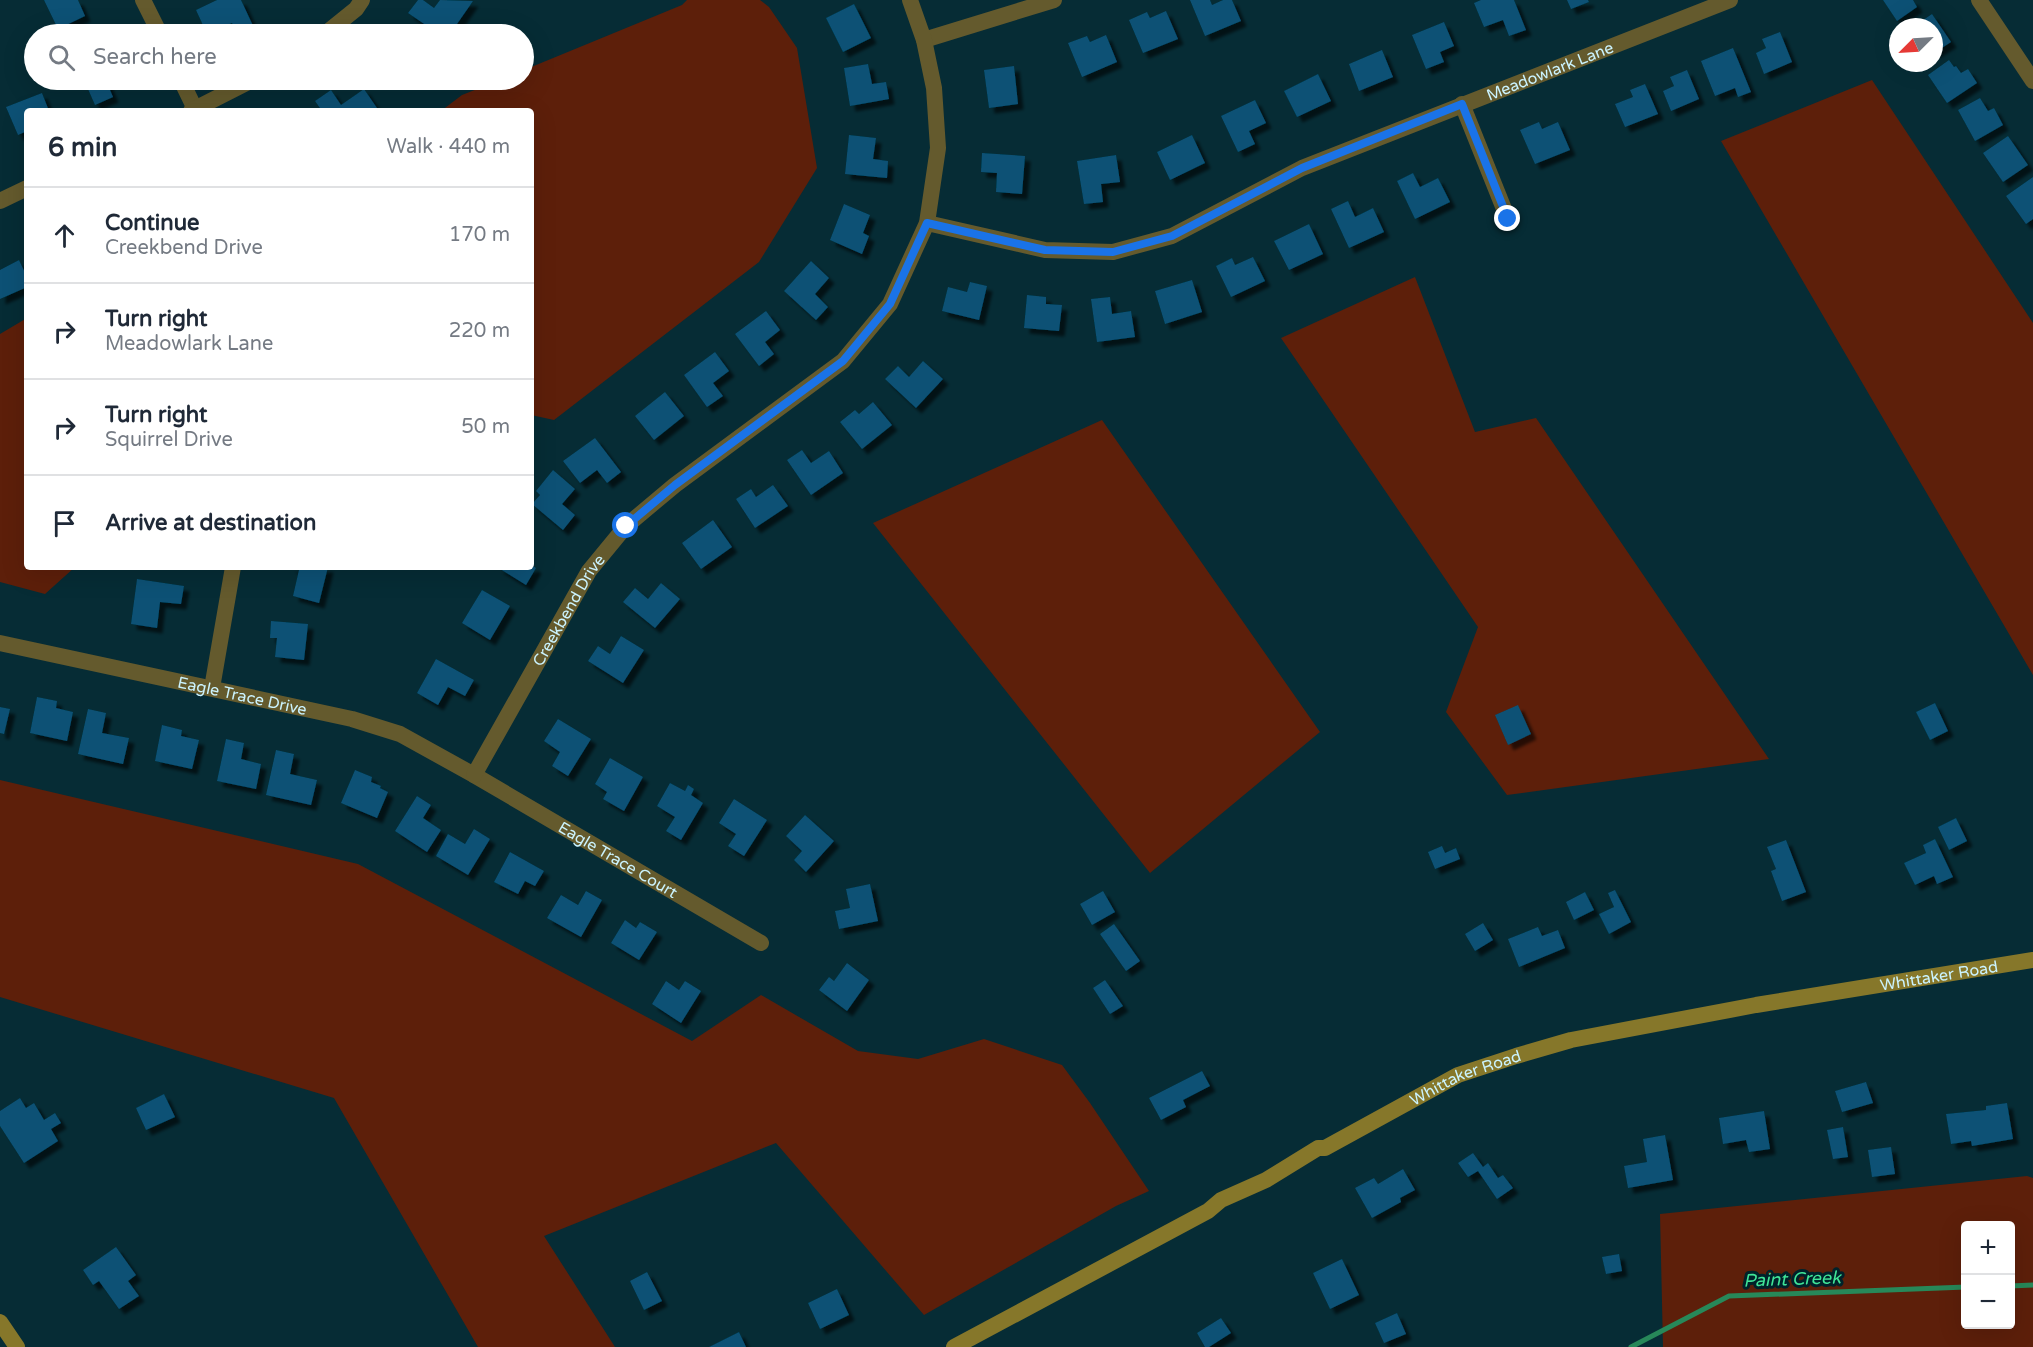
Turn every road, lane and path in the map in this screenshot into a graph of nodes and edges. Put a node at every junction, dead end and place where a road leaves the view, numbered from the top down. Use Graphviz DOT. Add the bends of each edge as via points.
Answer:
graph roads {
  1 [pos="143,0"];
  2 [pos="362,0"];
  3 [pos="910,0"];
  4 [pos="1054,0"];
  5 [pos="1730,0"];
  6 [pos="1979,0"];
  7 [pos="155,24"];
  8 [pos="337,24"];
  9 [pos="924,40"];
  10 [pos="2033,81"];
  11 [pos="185,90"];
  12 [pos="232,90"];
  13 [pos="1462,104"];
  14 [pos="192,108"];
  15 [pos="197,108"];
  16 [pos="24,189"];
  17 [pos="0,201"];
  18 [pos="1508,219"];
  19 [pos="927,223"];
  20 [pos="232,570"];
  21 [pos="0,643"];
  22 [pos="212,688"];
  23 [pos="474,775"];
  24 [pos="761,943"];
  25 [pos="2033,960"];
  26 [pos="0,1322"];
  27 [pos="17,1347"];
  28 [pos="954,1347"];
  1 -- 7 [label="street"];
  2 -- 8 [label="street"];
  3 -- 9 [label="street, Creekbend Drive"];
  4 -- 9 [label="street"];
  5 -- 13 [label="street, Meadowlark Lane"];
  6 -- 10 [label="street"];
  9 -- 19 [label="street, Creekbend Drive" via="934,88 938,148"];
  11 -- 14 [label="street"];
  12 -- 15 [label="street"];
  13 -- 18 [label="street"];
  13 -- 19 [label="street, Meadowlark Lane" via="1302,168 1172,236 1113,252 1045,250"];
  16 -- 17 [label="street"];
  19 -- 23 [label="street, Creekbend Drive" via="890,304 843,361 675,485 626,526 589,571"];
  20 -- 22 [label="street"];
  21 -- 22 [label="street, Eagle Trace Drive"];
  22 -- 23 [label="street, Eagle Trace Drive" via="352,719 400,734"];
  23 -- 24 [label="street, Eagle Trace Court"];
  25 -- 28 [label="main road, Whittaker Road" via="1571,1040 1458,1075"];
  26 -- 27 [label="main road"];
}
